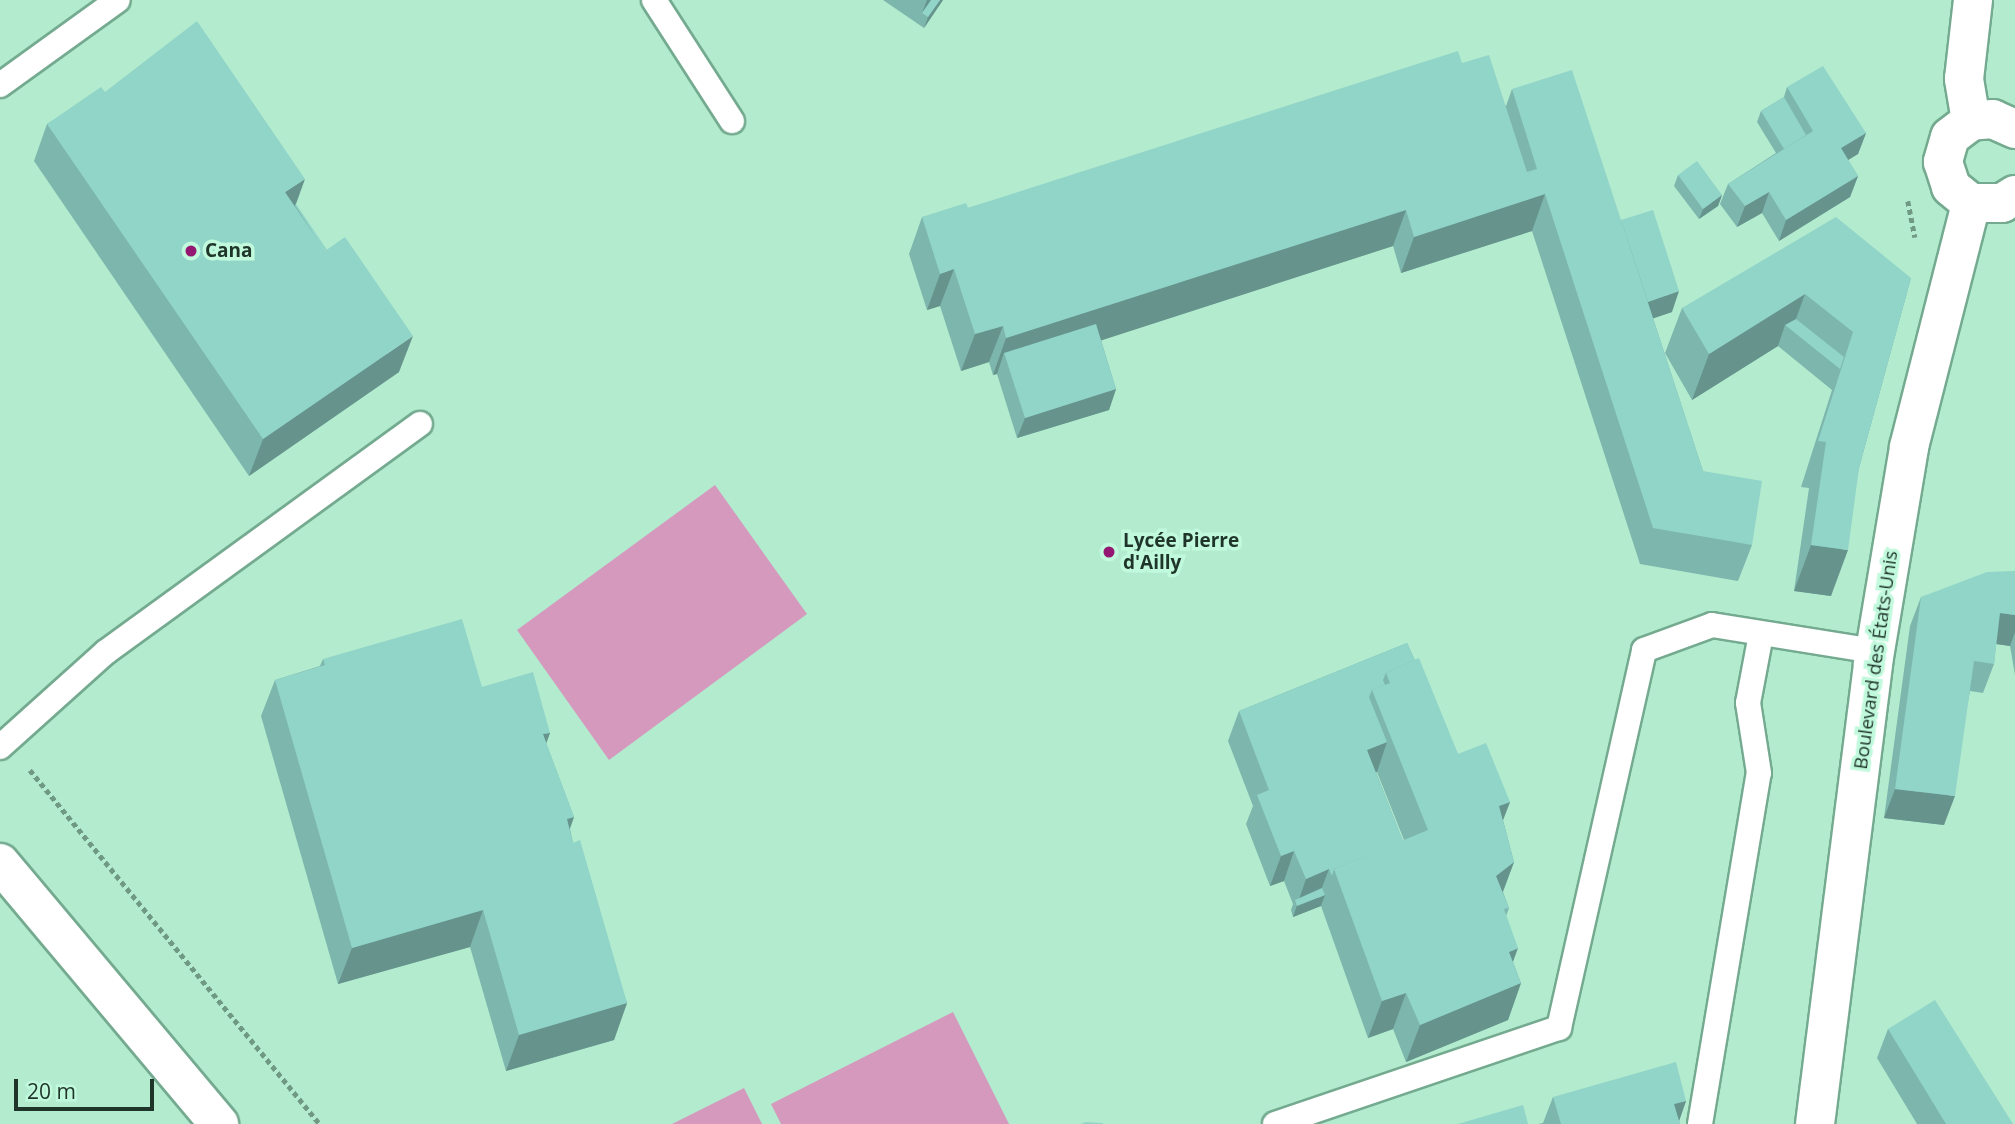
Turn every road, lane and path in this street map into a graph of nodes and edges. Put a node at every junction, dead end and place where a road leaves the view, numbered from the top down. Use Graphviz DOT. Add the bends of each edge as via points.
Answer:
graph roads {
  1 [pos="118,0"];
  2 [pos="654,0"];
  3 [pos="1972,0"];
  4 [pos="0,85"];
  5 [pos="732,121"];
  6 [pos="1971,121"];
  7 [pos="2015,129"];
  8 [pos="2015,195"];
  9 [pos="1971,203"];
  10 [pos="420,424"];
  11 [pos="1761,634"];
  12 [pos="1875,651"];
  13 [pos="3,744"];
  14 [pos="0,863"];
  15 [pos="219,1124"];
  16 [pos="320,1124"];
  17 [pos="1275,1124"];
  18 [pos="1700,1124"];
  19 [pos="1815,1124"];
  1 -- 4 [label="lane"];
  2 -- 5 [label="lane"];
  3 -- 6 [label="street" via="1964,79"];
  6 -- 7 [label="street" via="1993,119"];
  6 -- 9 [label="street" via="1950,137 1943,162 1951,187"];
  8 -- 9 [label="street" via="1994,204"];
  9 -- 12 [label="street, Boulevard des États-Unis" via="1909,447"];
  10 -- 13 [label="lane" via="106,652"];
  11 -- 12 [label="lane"];
  11 -- 17 [label="lane" via="1712,625 1644,650 1559,1028"];
  11 -- 18 [label="lane" via="1748,703 1759,773"];
  12 -- 19 [label="street, Boulevard des États-Unis"];
  13 -- 16 [label="path"];
  14 -- 15 [label="street"];
}
